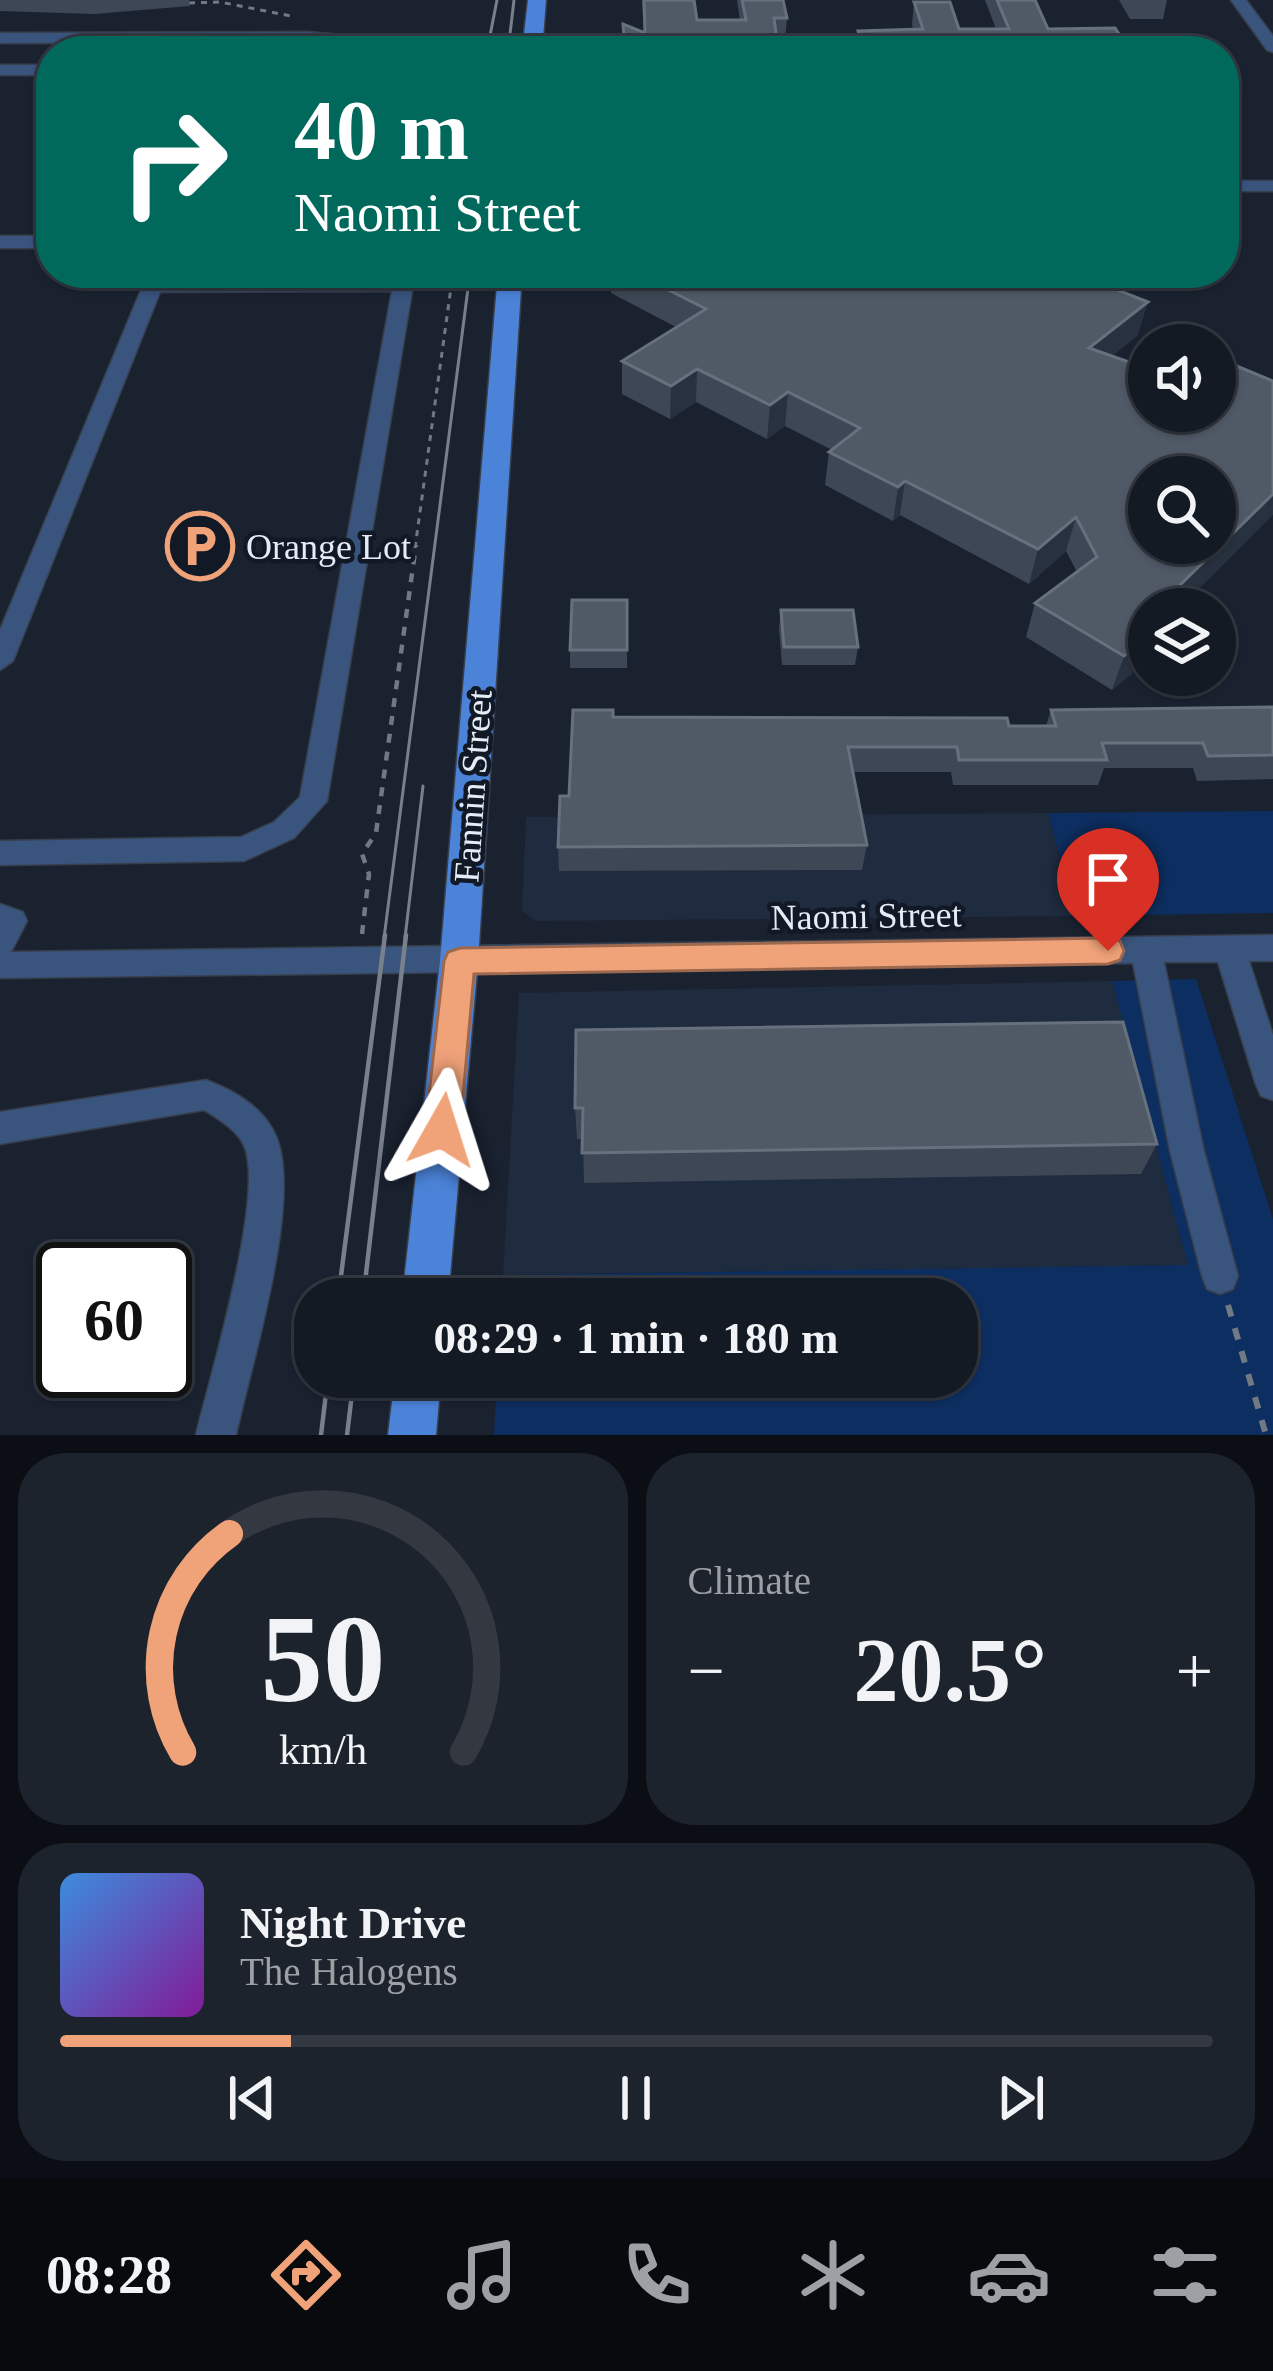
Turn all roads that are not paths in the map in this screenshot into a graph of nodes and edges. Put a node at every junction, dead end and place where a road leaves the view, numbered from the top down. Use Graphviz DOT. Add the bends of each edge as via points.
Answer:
graph roads {
  1 [pos="537,0"];
  2 [pos="1238,0"];
  3 [pos="533,36"];
  4 [pos="0,38"];
  5 [pos="36,39"];
  6 [pos="1273,47"];
  7 [pos="0,70"];
  8 [pos="36,70"];
  9 [pos="1239,186"];
  10 [pos="1273,186"];
  11 [pos="0,242"];
  12 [pos="36,242"];
  13 [pos="152,288"];
  14 [pos="402,288"];
  15 [pos="510,288"];
  16 [pos="0,661"];
  17 [pos="0,853"];
  18 [pos="0,917"];
  19 [pos="0,943"];
  20 [pos="1273,948"];
  21 [pos="1229,949"];
  22 [pos="1146,950"];
  23 [pos="460,961"];
  24 [pos="0,965"];
  25 [pos="1261,1013"];
  26 [pos="1273,1085"];
  27 [pos="14,1125"];
  28 [pos="0,1153"];
  29 [pos="1220,1276"];
  30 [pos="427,1278"];
  31 [pos="416,1398"];
  32 [pos="216,1435"];
  33 [pos="412,1435"];
  1 -- 3 [label="main road"];
  2 -- 6 [label="street"];
  4 -- 5 [label="street"];
  7 -- 8 [label="street"];
  9 -- 10 [label="street"];
  11 -- 12 [label="street"];
  13 -- 16 [label="street"];
  14 -- 17 [label="street" via="313,801 284,830 244,849"];
  15 -- 23 [label="main road, Fannin Street"];
  18 -- 19 [label="street" via="13,921"];
  20 -- 21 [label="street, Naomi Street"];
  21 -- 22 [label="street, Naomi Street"];
  21 -- 25 [label="street"];
  22 -- 23 [label="street, Naomi Street"];
  22 -- 29 [label="street"];
  23 -- 24 [label="street, Naomi Street"];
  23 -- 30 [label="main road, Fannin Street"];
  25 -- 26 [label="street"];
  27 -- 28 [label="street"];
  27 -- 32 [label="street" via="206,1094 230,1106 260,1142 267,1186"];
  31 -- 33 [label="main road"];
}
